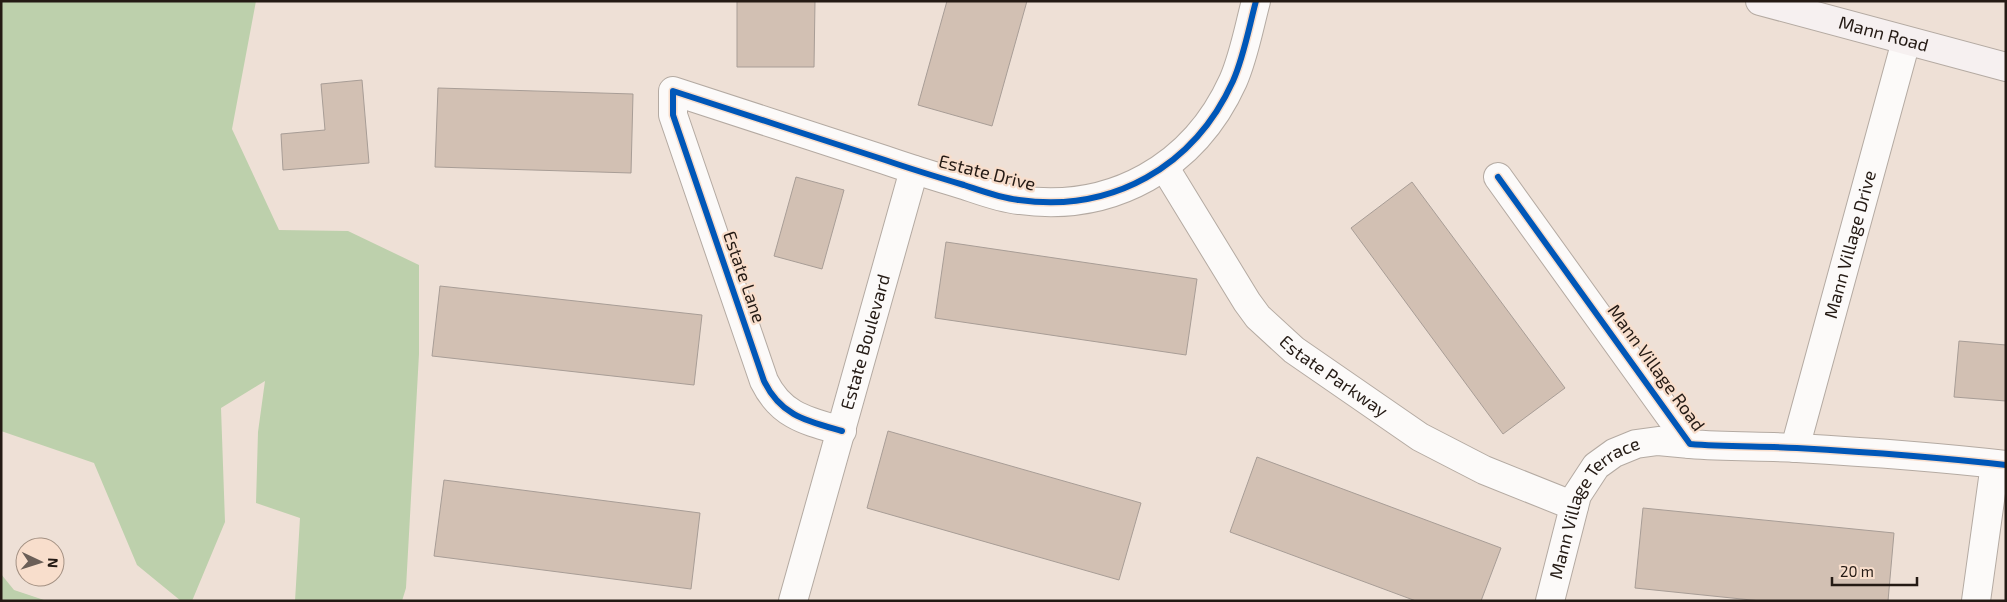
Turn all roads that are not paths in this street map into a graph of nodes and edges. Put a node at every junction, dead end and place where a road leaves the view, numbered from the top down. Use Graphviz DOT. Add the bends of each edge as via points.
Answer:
graph roads {
  1 [pos="1256,1"];
  2 [pos="1760,1"];
  3 [pos="1906,41"];
  4 [pos="2006,67"];
  5 [pos="673,90"];
  6 [pos="1165,168"];
  7 [pos="914,170"];
  8 [pos="1498,177"];
  9 [pos="842,431"];
  10 [pos="1690,444"];
  11 [pos="1795,448"];
  12 [pos="2000,465"];
  13 [pos="1574,506"];
  14 [pos="793,601"];
  15 [pos="1550,601"];
  16 [pos="1976,601"];
  1 -- 6 [label="street, Estate Drive" via="1236,72 1219,107 1204,129"];
  2 -- 3 [label="main road, Mann Road"];
  3 -- 4 [label="main road, Mann Road"];
  3 -- 11 [label="street, Mann Village Drive"];
  5 -- 7 [label="street, Estate Drive"];
  5 -- 9 [label="street, Estate Lane" via="673,115 764,381 775,400 793,415"];
  6 -- 7 [label="street, Estate Drive" via="1120,190 1080,200 1055,202 1004,197"];
  6 -- 13 [label="street, Estate Parkway" via="1258,318 1294,350 1420,437 1451,454"];
  7 -- 9 [label="street, Estate Boulevard"];
  8 -- 10 [label="street, Mann Village Road"];
  9 -- 14 [label="street, Estate Boulevard"];
  10 -- 11 [label="street, Mann Village Road"];
  10 -- 13 [label="street, Mann Village Terrace" via="1648,442 1614,453 1589,475"];
  11 -- 12 [label="street, Mann Village Road"];
  12 -- 16 [label="street"];
  13 -- 15 [label="street, Mann Village Terrace"];
}
